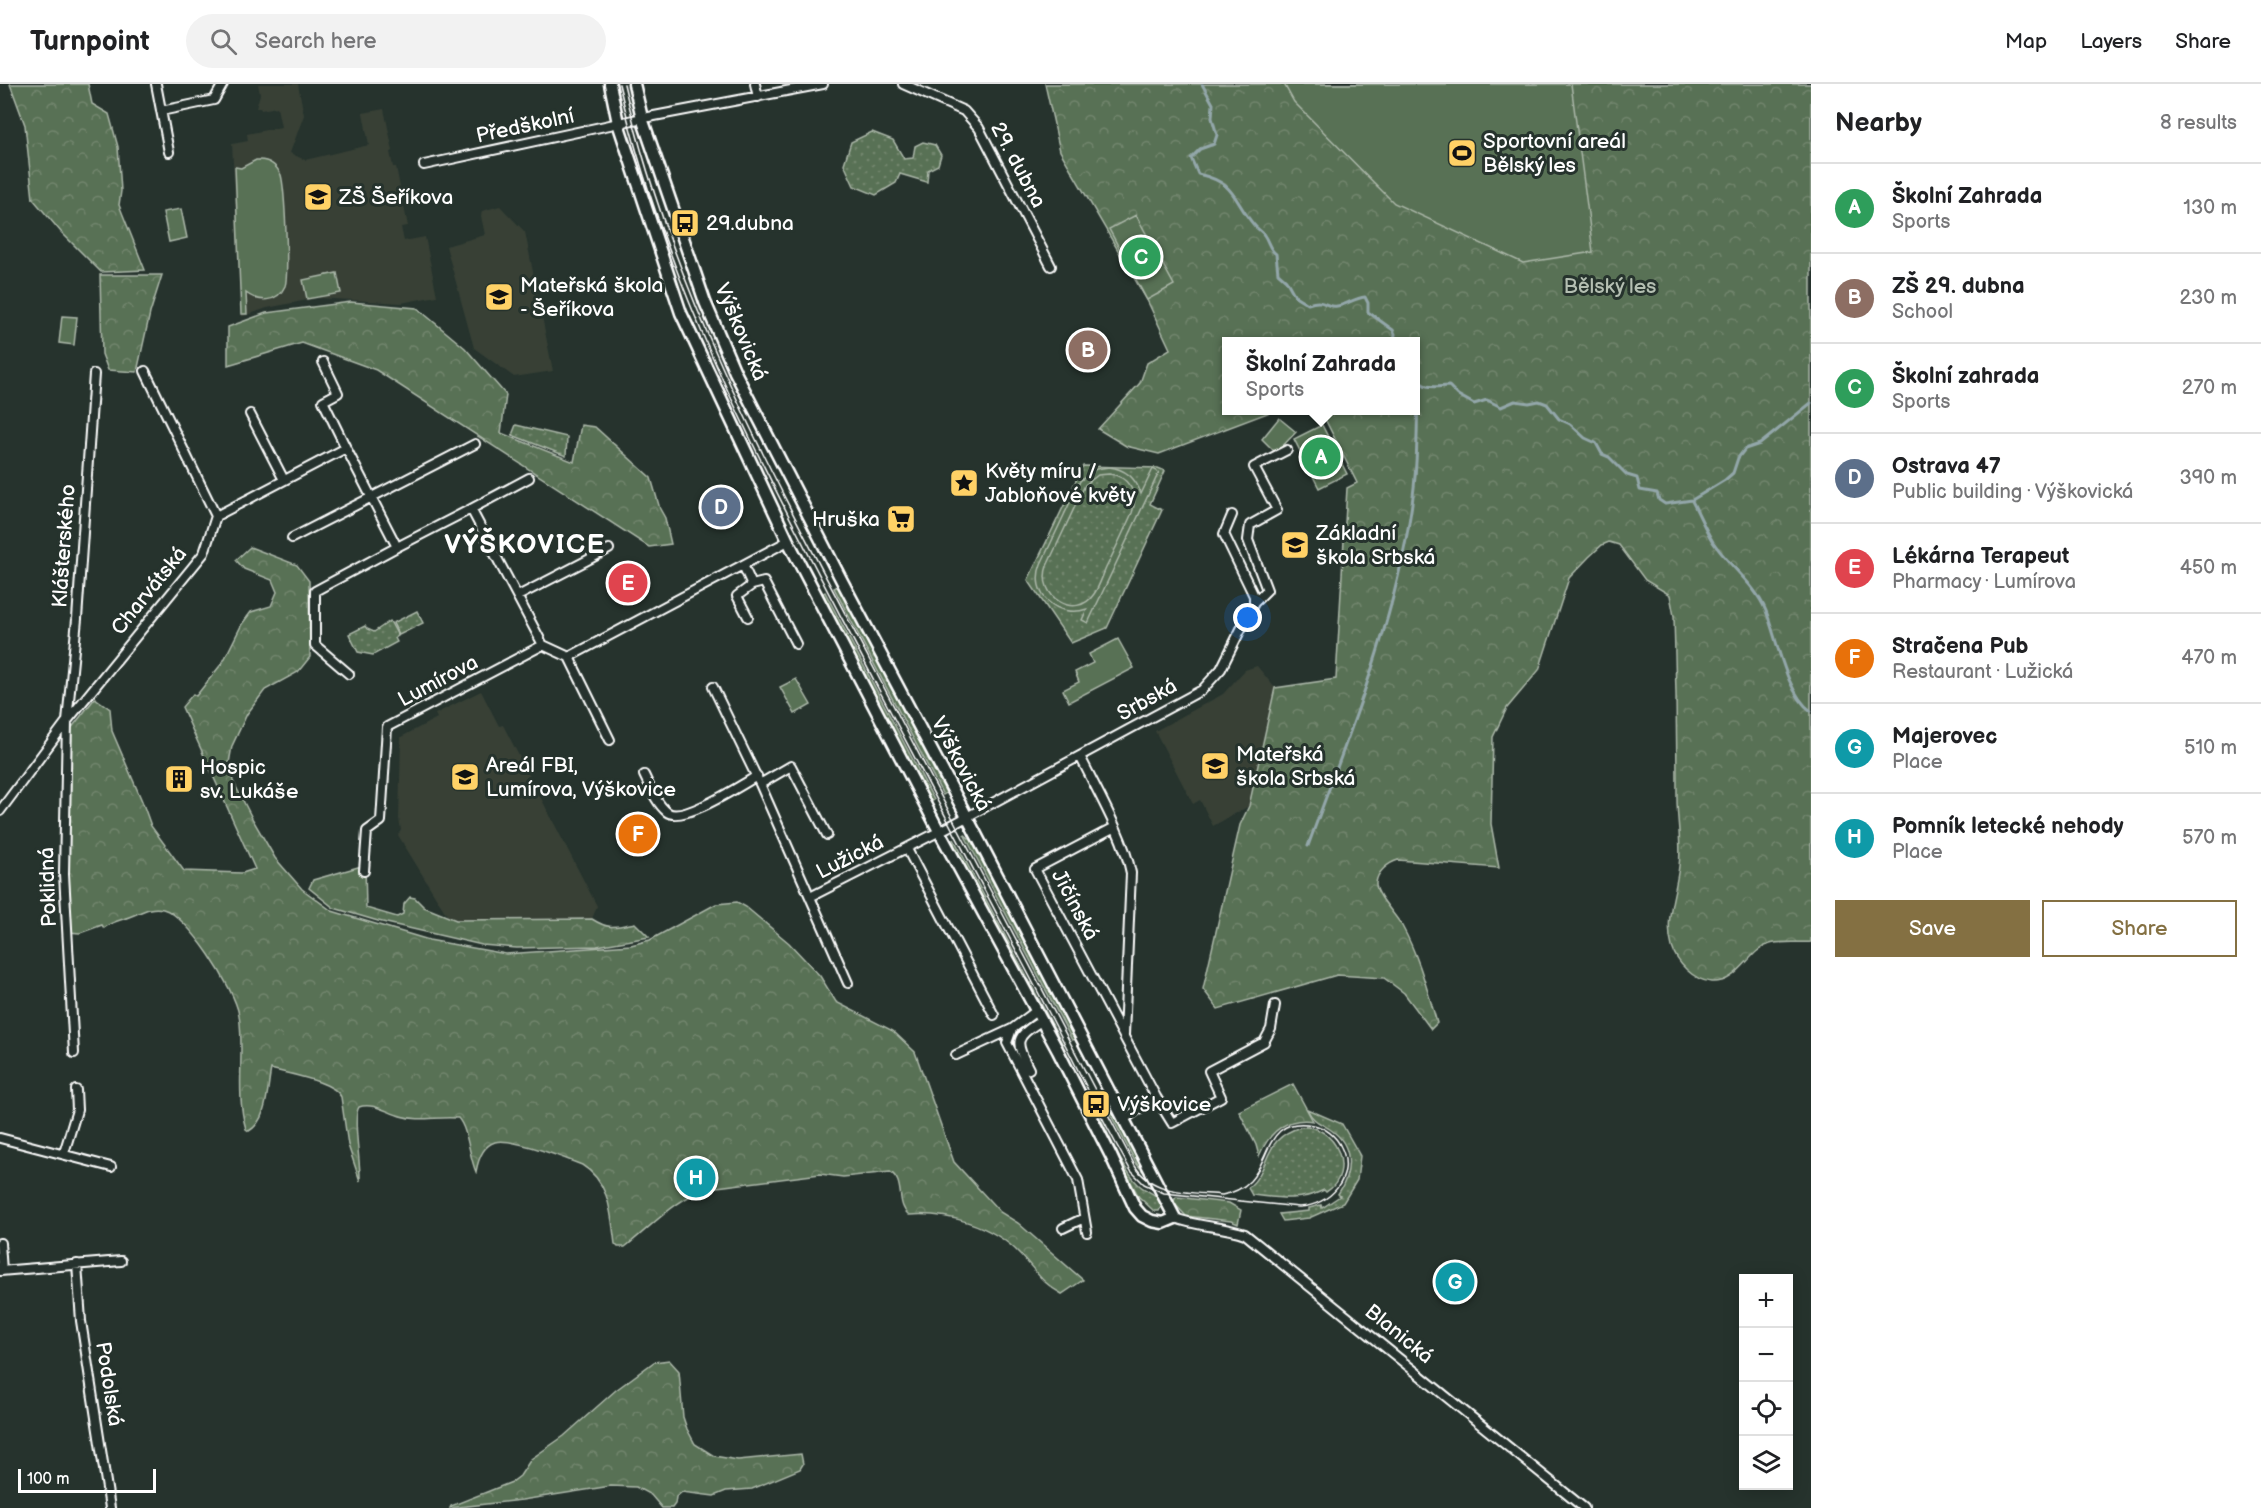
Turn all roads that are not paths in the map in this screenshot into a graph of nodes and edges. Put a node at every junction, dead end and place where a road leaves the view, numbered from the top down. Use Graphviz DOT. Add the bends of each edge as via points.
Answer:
graph roads {
  1 [pos="156,84"];
  2 [pos="223,84"];
  3 [pos="610,84"];
  4 [pos="634,84"];
  5 [pos="755,84"];
  6 [pos="823,84"];
  7 [pos="903,84"];
  8 [pos="758,97"];
  9 [pos="161,111"];
  10 [pos="638,119"];
  11 [pos="618,123"];
  12 [pos="169,152"];
  13 [pos="424,165"];
  14 [pos="1051,266"];
  15 [pos="323,362"];
  16 [pos="145,371"];
  17 [pos="94,374"];
  18 [pos="250,414"];
  19 [pos="475,444"];
  20 [pos="346,448"];
  21 [pos="1287,450"];
  22 [pos="529,478"];
  23 [pos="284,480"];
  24 [pos="372,498"];
  25 [pos="471,508"];
  26 [pos="1232,514"];
  27 [pos="216,516"];
  28 [pos="292,538"];
  29 [pos="788,541"];
  30 [pos="397,547"];
  31 [pos="609,549"];
  32 [pos="743,565"];
  33 [pos="752,585"];
  34 [pos="518,596"];
  35 [pos="1254,603"];
  36 [pos="748,617"];
  37 [pos="796,644"];
  38 [pos="543,645"];
  39 [pos="569,657"];
  40 [pos="349,674"];
  41 [pos="713,687"];
  42 [pos="67,721"];
  43 [pos="610,740"];
  44 [pos="1080,756"];
  45 [pos="644,776"];
  46 [pos="757,776"];
  47 [pos="760,784"];
  48 [pos="0,811"];
  49 [pos="967,817"];
  50 [pos="952,825"];
  51 [pos="1115,827"];
  52 [pos="939,831"];
  53 [pos="827,835"];
  54 [pos="907,849"];
  55 [pos="364,871"];
  56 [pos="810,897"];
  57 [pos="848,983"];
  58 [pos="1275,1005"];
  59 [pos="1036,1011"];
  60 [pos="994,1015"];
  61 [pos="1041,1021"];
  62 [pos="1012,1029"];
  63 [pos="1124,1037"];
  64 [pos="74,1053"];
  65 [pos="956,1055"];
  66 [pos="1029,1069"];
  67 [pos="76,1090"];
  68 [pos="1156,1097"];
  69 [pos="1123,1120"];
  70 [pos="0,1138"];
  71 [pos="64,1154"];
  72 [pos="111,1167"];
  73 [pos="1084,1218"];
  74 [pos="1175,1218"];
  75 [pos="1063,1228"];
  76 [pos="1087,1232"];
  77 [pos="0,1243"];
  78 [pos="121,1261"];
  79 [pos="77,1264"];
  80 [pos="1,1271"];
  81 [pos="110,1508"];
  82 [pos="1584,1508"];
  1 -- 9 [label="street"];
  2 -- 9 [label="street" via="214,100"];
  3 -- 11 [label="street"];
  4 -- 10 [label="street, Výškovická"];
  5 -- 8 [label="street"];
  6 -- 8 [label="street"];
  7 -- 14 [label="street, 29. dubna" via="964,111 979,128"];
  8 -- 10 [label="street"];
  9 -- 12 [label="street"];
  10 -- 11 [label="street, Předškolní"];
  10 -- 49 [label="street, Výškovická" via="735,372"];
  11 -- 13 [label="street, Předškolní"];
  11 -- 29 [label="street" via="681,313"];
  15 -- 20 [label="street" via="338,393 323,402"];
  16 -- 27 [label="street"];
  17 -- 42 [label="street, Klášterského"];
  18 -- 23 [label="street"];
  19 -- 24 [label="street"];
  20 -- 23 [label="street"];
  20 -- 24 [label="street"];
  21 -- 35 [label="street, Srbská" via="1254,467 1277,510 1250,525 1248,540 1267,590"];
  22 -- 25 [label="street"];
  23 -- 27 [label="street"];
  24 -- 28 [label="street"];
  24 -- 30 [label="street"];
  25 -- 30 [label="street"];
  25 -- 34 [label="street"];
  26 -- 35 [label="street" via="1224,534"];
  27 -- 42 [label="street, Charvátská" via="204,553"];
  29 -- 32 [label="street"];
  29 -- 52 [label="street"];
  30 -- 40 [label="street" via="315,591 315,645"];
  31 -- 34 [label="street"];
  32 -- 33 [label="street"];
  32 -- 39 [label="street"];
  33 -- 36 [label="street" via="737,596"];
  33 -- 37 [label="street" via="764,582"];
  34 -- 38 [label="street"];
  35 -- 44 [label="street, Srbská" via="1221,669 1202,690"];
  38 -- 39 [label="street"];
  38 -- 55 [label="street, Lumírova" via="387,728 381,820 367,831"];
  39 -- 43 [label="street"];
  41 -- 46 [label="street, Lužická"];
  42 -- 48 [label="street, Charvátská"];
  42 -- 64 [label="street, Poklidná" via="64,874"];
  44 -- 49 [label="street, Srbská"];
  44 -- 51 [label="street, Jičínská"];
  45 -- 46 [label="street" via="668,813 677,815"];
  46 -- 47 [label="street, Lužická"];
  47 -- 53 [label="street, Lužická" via="791,766"];
  47 -- 56 [label="street, Lužická"];
  49 -- 50 [label="street, Srbská"];
  49 -- 69 [label="street, Výškovická"];
  50 -- 52 [label="street, Lužická"];
  51 -- 63 [label="street, Jičínská" via="1131,873"];
  51 -- 63 [label="street, Jičínská" via="1035,869"];
  52 -- 54 [label="street, Lužická"];
  52 -- 59 [label="street"];
  54 -- 56 [label="street, Lužická"];
  54 -- 60 [label="street"];
  56 -- 57 [label="street"];
  58 -- 68 [label="street, Jičínská" via="1271,1029 1264,1042 1209,1071 1221,1097 1172,1123"];
  59 -- 61 [label="street"];
  59 -- 62 [label="street"];
  61 -- 66 [label="street" via="1019,1038 1018,1047"];
  61 -- 74 [label="street" via="1135,1208 1152,1221"];
  62 -- 65 [label="street"];
  62 -- 73 [label="street" via="1007,1043 1078,1180"];
  63 -- 68 [label="street, Jičínská"];
  67 -- 71 [label="street" via="76,1110"];
  68 -- 69 [label="street"];
  69 -- 74 [label="street, Výškovická"];
  70 -- 71 [label="street"];
  71 -- 72 [label="street"];
  73 -- 75 [label="street"];
  73 -- 76 [label="street"];
  74 -- 82 [label="street, Blanická" via="1245,1234"];
  77 -- 80 [label="street"];
  78 -- 79 [label="street"];
  79 -- 80 [label="street"];
  79 -- 81 [label="street, Podolská" via="81,1321"];
}
